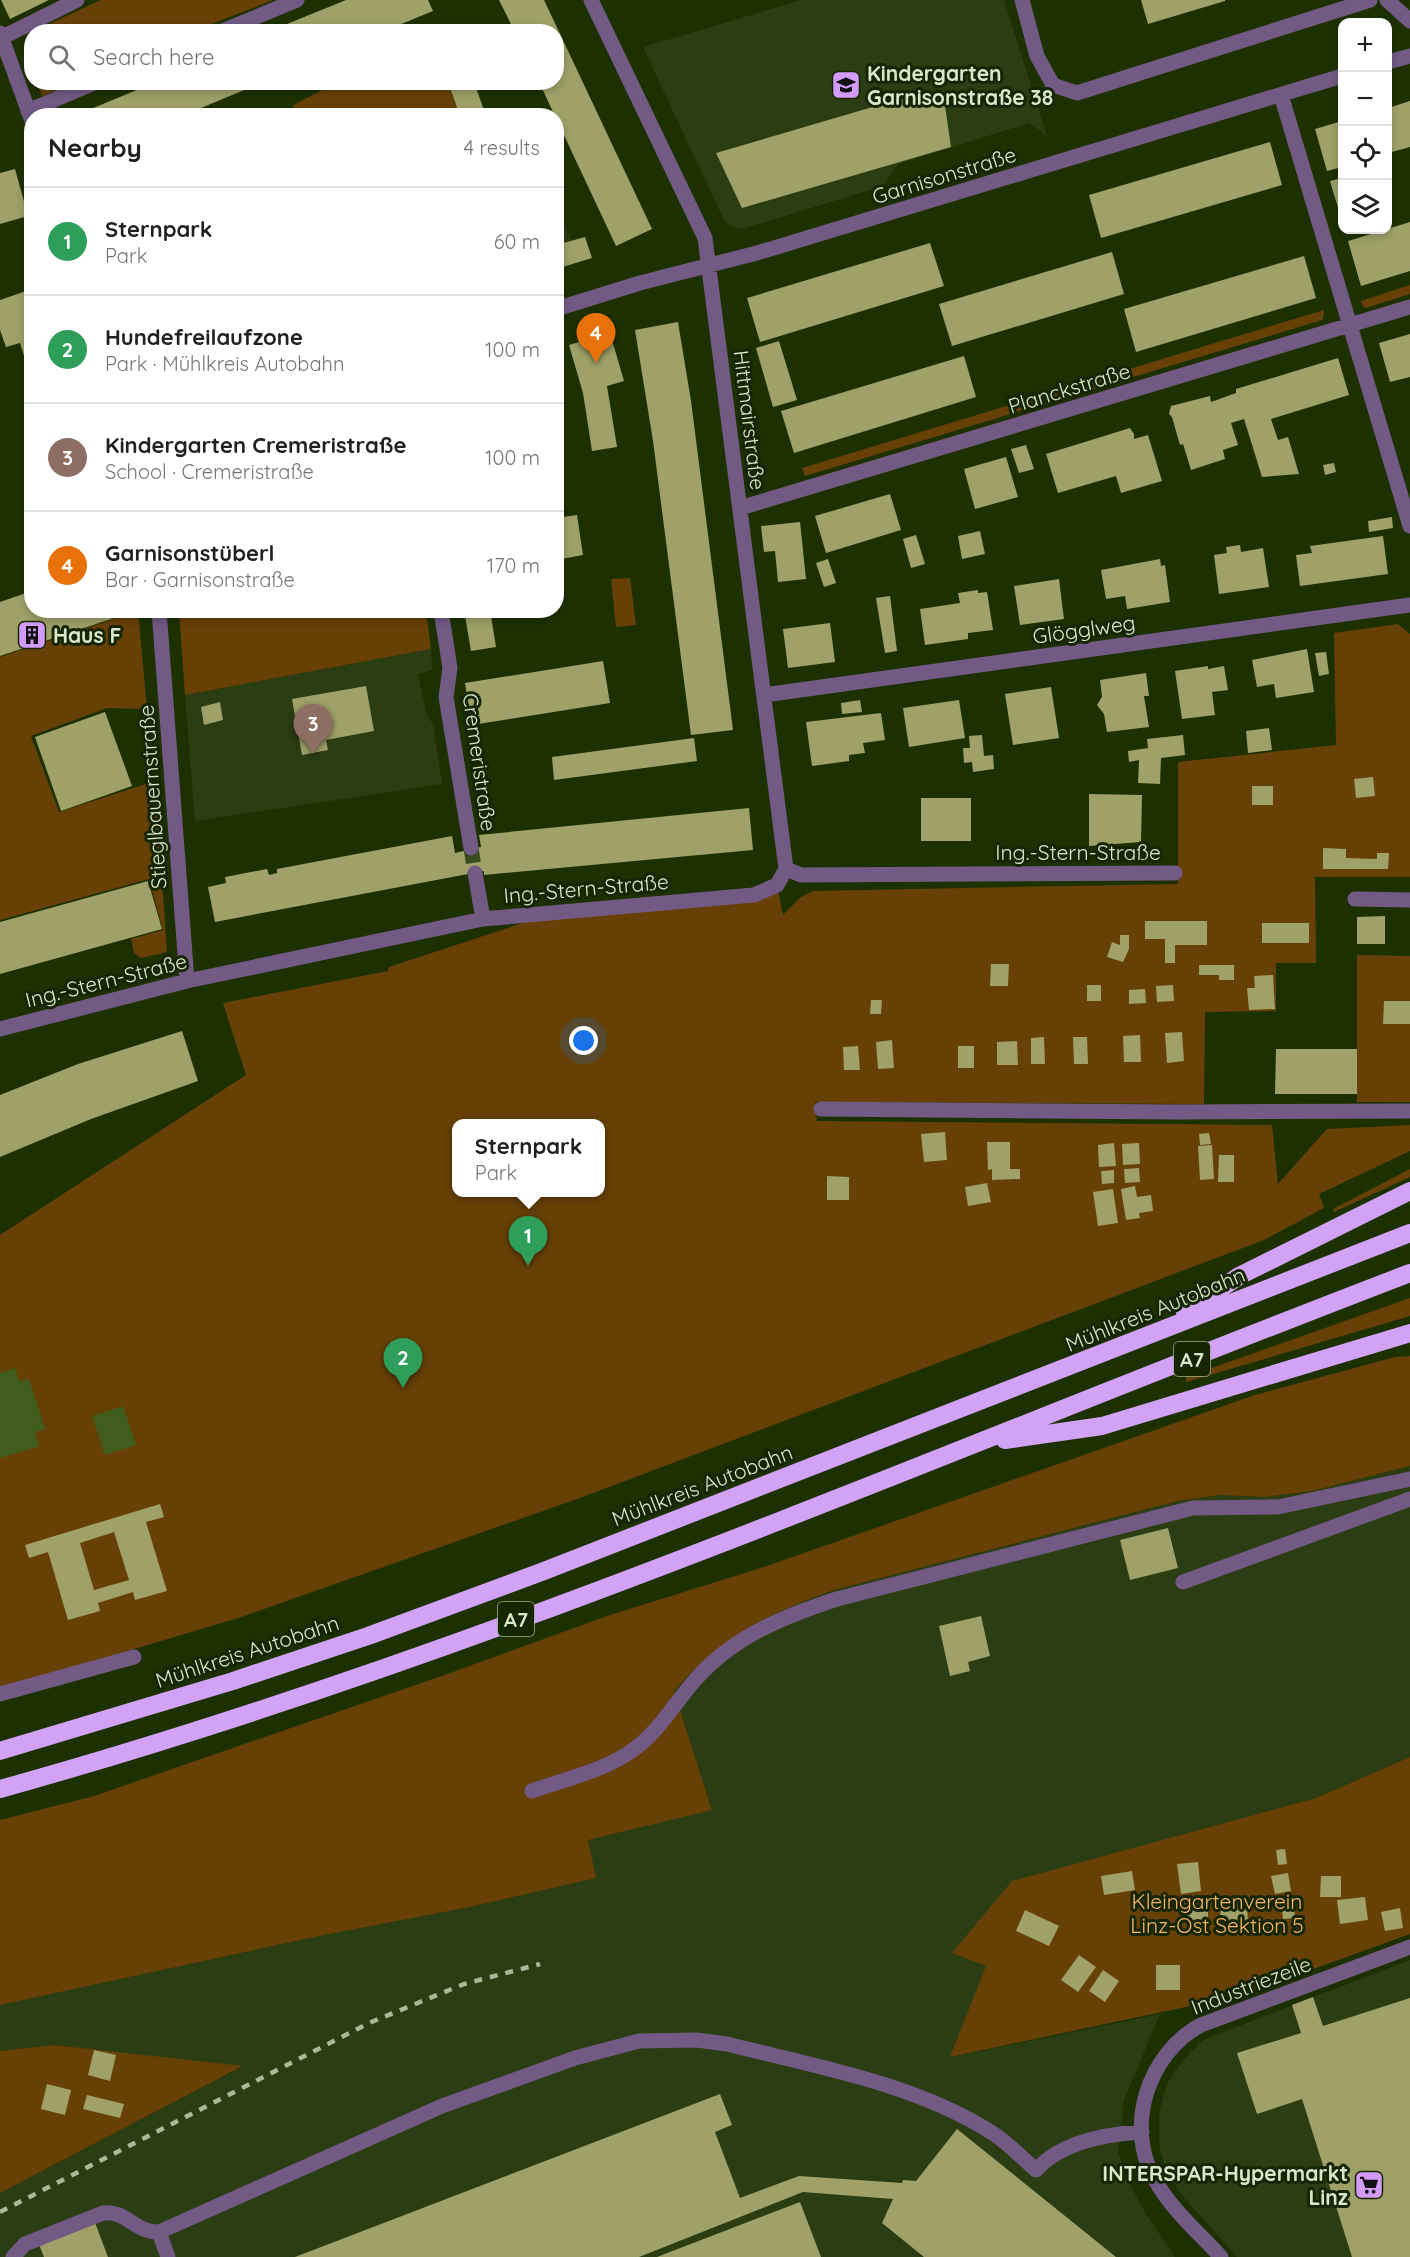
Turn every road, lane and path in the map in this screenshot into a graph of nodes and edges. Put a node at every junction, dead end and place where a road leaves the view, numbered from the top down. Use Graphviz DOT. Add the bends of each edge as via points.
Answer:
graph roads {
  1 [pos="77,0"];
  2 [pos="297,0"];
  3 [pos="591,0"];
  4 [pos="1022,0"];
  5 [pos="1370,0"];
  6 [pos="1387,0"];
  7 [pos="1410,21"];
  8 [pos="24,24"];
  9 [pos="25,24"];
  10 [pos="239,24"];
  11 [pos="1,35"];
  12 [pos="1410,56"];
  13 [pos="1392,62"];
  14 [pos="1338,77"];
  15 [pos="80,90"];
  16 [pos="1281,95"];
  17 [pos="27,108"];
  18 [pos="46,108"];
  19 [pos="710,265"];
  20 [pos="564,307"];
  21 [pos="1410,308"];
  22 [pos="1349,326"];
  23 [pos="740,508"];
  24 [pos="1410,526"];
  25 [pos="1410,605"];
  26 [pos="160,618"];
  27 [pos="442,618"];
  28 [pos="764,695"];
  29 [pos="471,848"];
  30 [pos="786,869"];
  31 [pos="475,873"];
  32 [pos="1174,873"];
  33 [pos="1354,899"];
  34 [pos="1410,900"];
  35 [pos="483,918"];
  36 [pos="187,981"];
  37 [pos="0,1029"];
  38 [pos="821,1109"];
  39 [pos="1410,1111"];
  40 [pos="1410,1191"];
  41 [pos="1410,1233"];
  42 [pos="1410,1273"];
  43 [pos="1156,1333"];
  44 [pos="1410,1333"];
  45 [pos="973,1444"];
  46 [pos="1410,1479"];
  47 [pos="1410,1499"];
  48 [pos="1183,1582"];
  49 [pos="134,1657"];
  50 [pos="0,1694"];
  51 [pos="0,1751"];
  52 [pos="0,1789"];
  53 [pos="531,1791"];
  54 [pos="1410,1947"];
  55 [pos="1142,2132"];
  56 [pos="159,2232"];
  57 [pos="13,2257"];
  58 [pos="168,2257"];
  59 [pos="1221,2257"];
  1 -- 9 [label="street"];
  2 -- 10 [label="street"];
  3 -- 19 [label="street, Hittmairstraße" via="699,223"];
  4 -- 5 [label="street" via="1037,56 1053,85 1077,93"];
  6 -- 7 [label="street"];
  8 -- 11 [label="street"];
  11 -- 17 [label="street"];
  12 -- 13 [label="street"];
  14 -- 16 [label="street, Garnisonstraße"];
  15 -- 18 [label="street"];
  16 -- 19 [label="street, Garnisonstraße"];
  16 -- 22 [label="street"];
  19 -- 20 [label="street, Garnisonstraße"];
  19 -- 23 [label="street, Hittmairstraße"];
  21 -- 22 [label="street, Planckstraße"];
  22 -- 23 [label="street, Planckstraße"];
  22 -- 24 [label="street"];
  23 -- 28 [label="street, Hittmairstraße"];
  25 -- 28 [label="street, Glögglweg"];
  26 -- 36 [label="street, Stieglbauernstraße"];
  27 -- 29 [label="street, Cremeristraße" via="450,668 446,697"];
  28 -- 30 [label="street, Hittmairstraße"];
  30 -- 32 [label="street, Ing.-Stern-Straße" via="801,875"];
  30 -- 35 [label="street, Ing.-Stern-Straße" via="777,885 754,895"];
  31 -- 35 [label="street"];
  33 -- 34 [label="street"];
  35 -- 36 [label="street, Ing.-Stern-Straße"];
  36 -- 37 [label="street, Ing.-Stern-Straße"];
  38 -- 39 [label="street"];
  40 -- 43 [label="highway" via="1239,1276"];
  41 -- 43 [label="highway, Mühlkreis Autobahn / A7"];
  42 -- 45 [label="highway, A7"];
  43 -- 51 [label="highway, Mühlkreis Autobahn / A7" via="368,1636"];
  44 -- 45 [label="highway" via="1102,1426"];
  45 -- 52 [label="highway, A7" via="394,1664 150,1746"];
  46 -- 53 [label="street" via="1278,1507 1182,1510 837,1599 789,1615 721,1654 633,1751 603,1766"];
  47 -- 48 [label="street"];
  49 -- 50 [label="street"];
  54 -- 55 [label="street, Industriezeile" via="1201,2025 1181,2036 1157,2066 1146,2097"];
  55 -- 56 [label="street" via="1103,2137 1071,2147 1054,2154 1036,2170 997,2136 917,2097 727,2044 639,2041 575,2058 442,2106"];
  55 -- 59 [label="street, Industriezeile" via="1146,2159 1155,2180"];
  56 -- 57 [label="street" via="142,2230 117,2212 103,2213 25,2244"];
  56 -- 58 [label="street"];
}
